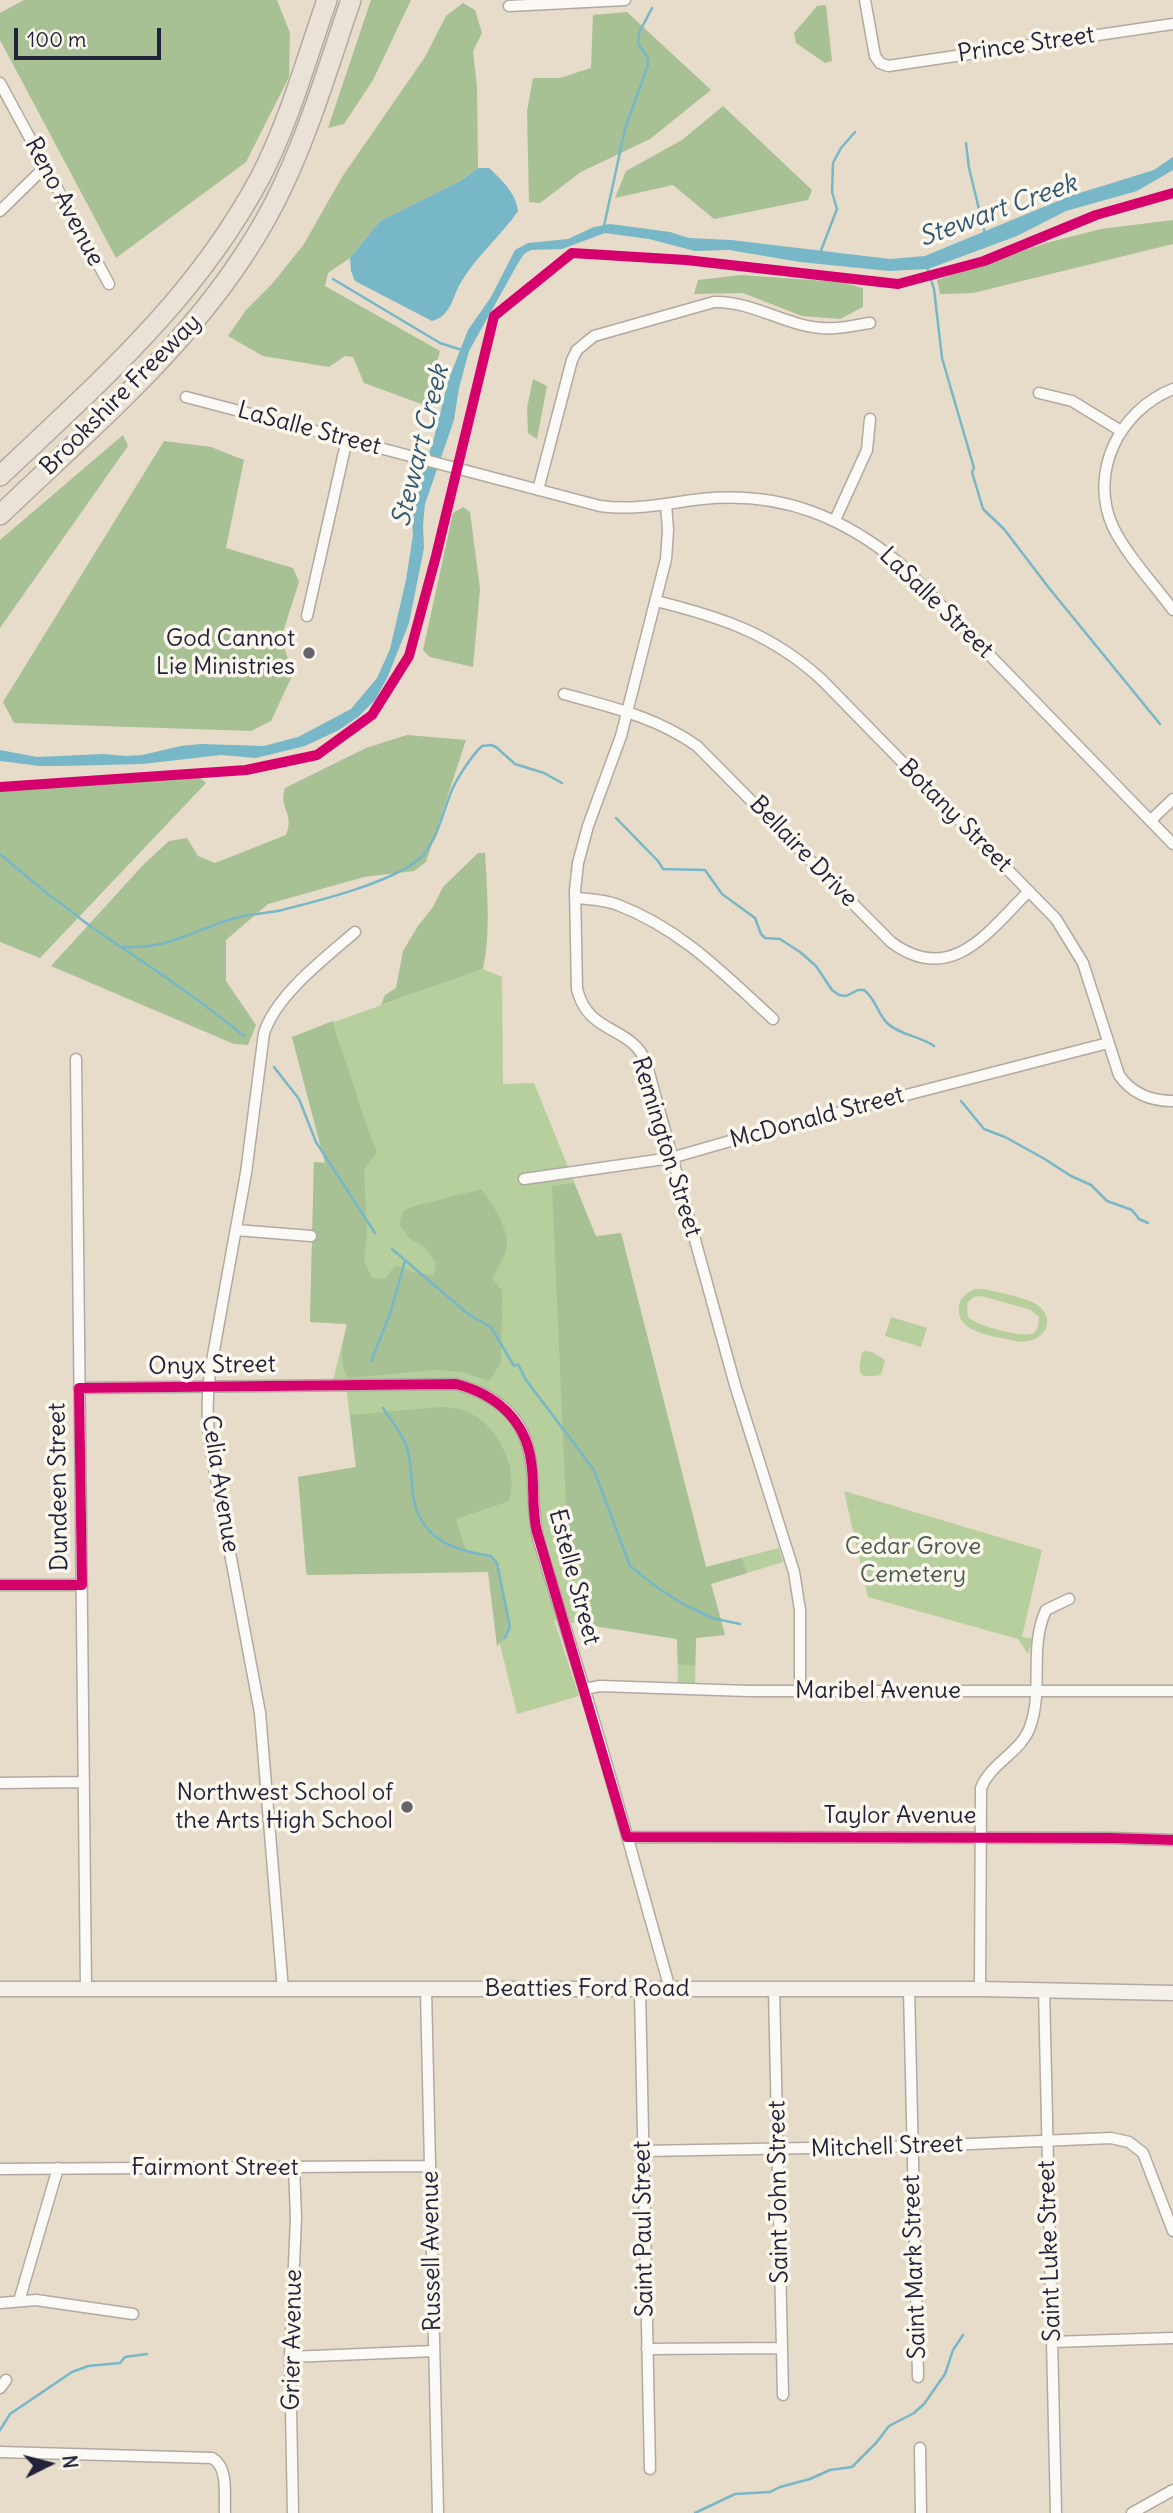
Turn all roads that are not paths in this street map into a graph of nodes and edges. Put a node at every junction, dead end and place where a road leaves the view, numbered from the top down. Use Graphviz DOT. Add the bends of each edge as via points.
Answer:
graph roads {
  1 [pos="327,0"];
  2 [pos="351,0"];
  3 [pos="625,0"];
  4 [pos="865,0"];
  5 [pos="509,6"];
  6 [pos="1173,24"];
  7 [pos="0,83"];
  8 [pos="45,167"];
  9 [pos="0,211"];
  10 [pos="109,285"];
  11 [pos="870,323"];
  12 [pos="1173,389"];
  13 [pos="1039,393"];
  14 [pos="186,397"];
  15 [pos="870,419"];
  16 [pos="1121,431"];
  17 [pos="346,439"];
  18 [pos="0,476"];
  19 [pos="538,490"];
  20 [pos="666,504"];
  21 [pos="0,515"];
  22 [pos="835,520"];
  23 [pos="656,601"];
  24 [pos="1173,610"];
  25 [pos="307,616"];
  26 [pos="564,694"];
  27 [pos="627,712"];
  28 [pos="1173,799"];
  29 [pos="1151,820"];
  30 [pos="1173,844"];
  31 [pos="1029,891"];
  32 [pos="575,898"];
  33 [pos="355,932"];
  34 [pos="773,1019"];
  35 [pos="1108,1043"];
  36 [pos="76,1059"];
  37 [pos="1173,1101"];
  38 [pos="671,1158"];
  39 [pos="524,1179"];
  40 [pos="236,1230"];
  41 [pos="311,1236"];
  42 [pos="346,1385"];
  43 [pos="79,1388"];
  44 [pos="208,1388"];
  45 [pos="82,1585"];
  46 [pos="0,1586"];
  47 [pos="1069,1599"];
  48 [pos="584,1689"];
  49 [pos="800,1691"];
  50 [pos="1035,1691"];
  51 [pos="1173,1691"];
  52 [pos="84,1782"];
  53 [pos="0,1783"];
  54 [pos="627,1837"];
  55 [pos="980,1838"];
  56 [pos="1173,1840"];
  57 [pos="0,1989"];
  58 [pos="86,1989"];
  59 [pos="640,1989"];
  60 [pos="670,1989"];
  61 [pos="774,1989"];
  62 [pos="909,1989"];
  63 [pos="980,1989"];
  64 [pos="1044,1989"];
  65 [pos="282,1990"];
  66 [pos="426,1990"];
  67 [pos="1173,1993"];
  68 [pos="1046,2140"];
  69 [pos="912,2146"];
  70 [pos="778,2149"];
  71 [pos="643,2151"];
  72 [pos="430,2166"];
  73 [pos="295,2167"];
  74 [pos="58,2168"];
  75 [pos="0,2169"];
  76 [pos="1173,2231"];
  77 [pos="19,2301"];
  78 [pos="0,2303"];
  79 [pos="133,2314"];
  80 [pos="1173,2339"];
  81 [pos="1052,2342"];
  82 [pos="782,2348"];
  83 [pos="647,2349"];
  84 [pos="434,2351"];
  85 [pos="290,2357"];
  86 [pos="918,2377"];
  87 [pos="783,2395"];
  88 [pos="920,2448"];
  89 [pos="0,2452"];
  90 [pos="650,2469"];
  91 [pos="1173,2490"];
  92 [pos="225,2513"];
  93 [pos="293,2513"];
  94 [pos="438,2513"];
  95 [pos="921,2513"];
  96 [pos="1056,2513"];
  97 [pos="1132,2513"];
  1 -- 18 [label="highway, Brookshire Freeway" via="278,142 222,241 145,337"];
  2 -- 21 [label="highway, Brookshire Freeway" via="276,200 215,298 165,357"];
  3 -- 5 [label="street"];
  4 -- 6 [label="street, Prince Street" via="875,56 888,66"];
  7 -- 8 [label="street, Reno Avenue"];
  8 -- 9 [label="street"];
  8 -- 10 [label="street, Reno Avenue"];
  11 -- 19 [label="street" via="821,328 735,303 714,302 594,335 572,360"];
  12 -- 16 [label="street" via="1136,412"];
  13 -- 16 [label="street" via="1072,401"];
  14 -- 17 [label="street, LaSalle Street"];
  15 -- 22 [label="street" via="867,450"];
  16 -- 24 [label="street" via="1107,463 1107,509 1121,542"];
  17 -- 19 [label="street, LaSalle Street"];
  17 -- 25 [label="street"];
  19 -- 20 [label="street, LaSalle Street" via="618,509"];
  20 -- 22 [label="street, LaSalle Street" via="751,498 792,505"];
  20 -- 23 [label="street, Remington Street" via="668,540"];
  22 -- 29 [label="street, LaSalle Street" via="905,568"];
  23 -- 27 [label="street, Remington Street"];
  23 -- 31 [label="street, Botany Street" via="729,621 792,655"];
  26 -- 27 [label="street, Bellaire Drive"];
  27 -- 31 [label="street, Bellaire Drive" via="663,725 697,746 891,942 908,953 932,959 962,953"];
  27 -- 32 [label="street, Remington Street" via="583,841"];
  28 -- 29 [label="street"];
  29 -- 30 [label="street, LaSalle Street"];
  31 -- 35 [label="street, Botany Street" via="1056,919 1083,963"];
  32 -- 34 [label="street" via="618,905 686,941"];
  32 -- 38 [label="street, Remington Street" via="579,1000 591,1017 633,1043 644,1057"];
  33 -- 40 [label="street, Celia Avenue" via="280,1002 268,1020"];
  35 -- 37 [label="street, Botany Street" via="1116,1070 1127,1085 1152,1100"];
  35 -- 38 [label="street, McDonald Street"];
  36 -- 43 [label="street, Dundeen Street"];
  38 -- 39 [label="street, McDonald Street"];
  38 -- 49 [label="street, Remington Street" via="794,1572 800,1610"];
  40 -- 41 [label="street"];
  40 -- 44 [label="street, Celia Avenue"];
  42 -- 44 [label="street, Onyx Street"];
  42 -- 48 [label="street, Estelle Street" via="456,1384 489,1396 512,1416 529,1450 534,1519"];
  43 -- 44 [label="street, Onyx Street"];
  43 -- 45 [label="street, Dundeen Street"];
  44 -- 65 [label="street, Celia Avenue" via="209,1435 260,1713"];
  45 -- 46 [label="street"];
  45 -- 52 [label="street, Dundeen Street"];
  47 -- 50 [label="street" via="1049,1607 1044,1616 1036,1648"];
  48 -- 49 [label="street, Maribel Avenue"];
  48 -- 54 [label="street, Estelle Street"];
  49 -- 50 [label="street, Maribel Avenue"];
  50 -- 51 [label="street, Maribel Avenue"];
  50 -- 55 [label="street" via="1026,1736 990,1771 981,1788"];
  52 -- 53 [label="street"];
  52 -- 58 [label="street, Dundeen Street"];
  54 -- 55 [label="street, Taylor Avenue"];
  54 -- 60 [label="street, Estelle Street"];
  55 -- 56 [label="street, Taylor Avenue"];
  55 -- 63 [label="street"];
  57 -- 58 [label="main road, Beatties Ford Road"];
  58 -- 65 [label="main road, Beatties Ford Road"];
  59 -- 60 [label="main road, Beatties Ford Road"];
  59 -- 66 [label="main road, Beatties Ford Road"];
  59 -- 71 [label="street, Saint Paul Street"];
  60 -- 61 [label="main road, Beatties Ford Road"];
  61 -- 62 [label="main road, Beatties Ford Road"];
  61 -- 70 [label="street, Saint John Street"];
  62 -- 63 [label="main road, Beatties Ford Road"];
  62 -- 69 [label="street, Saint Mark Street"];
  63 -- 64 [label="main road, Beatties Ford Road"];
  64 -- 67 [label="main road, Beatties Ford Road"];
  64 -- 68 [label="street, Saint Luke Street"];
  65 -- 66 [label="main road, Beatties Ford Road"];
  66 -- 72 [label="street, Russell Avenue"];
  68 -- 69 [label="street, Mitchell Street"];
  68 -- 76 [label="street, Mitchell Street" via="1111,2138 1135,2145 1148,2163"];
  68 -- 81 [label="street, Saint Luke Street"];
  69 -- 70 [label="street, Mitchell Street"];
  69 -- 86 [label="street, Saint Mark Street"];
  70 -- 71 [label="street, Mitchell Street"];
  70 -- 82 [label="street, Saint John Street"];
  71 -- 83 [label="street, Saint Paul Street"];
  72 -- 73 [label="street, Fairmont Street"];
  72 -- 84 [label="street, Russell Avenue"];
  73 -- 74 [label="street, Fairmont Street"];
  73 -- 85 [label="street, Grier Avenue"];
  74 -- 75 [label="street, Fairmont Street"];
  74 -- 77 [label="street"];
  77 -- 78 [label="street"];
  77 -- 79 [label="street"];
  80 -- 81 [label="street"];
  81 -- 96 [label="street, Saint Luke Street"];
  82 -- 83 [label="street"];
  82 -- 87 [label="street, Saint John Street"];
  83 -- 90 [label="street, Saint Paul Street"];
  84 -- 85 [label="street"];
  84 -- 94 [label="street, Russell Avenue"];
  85 -- 93 [label="street, Grier Avenue"];
  88 -- 95 [label="street"];
  89 -- 92 [label="street" via="212,2458 224,2479"];
  91 -- 97 [label="street"];
}
